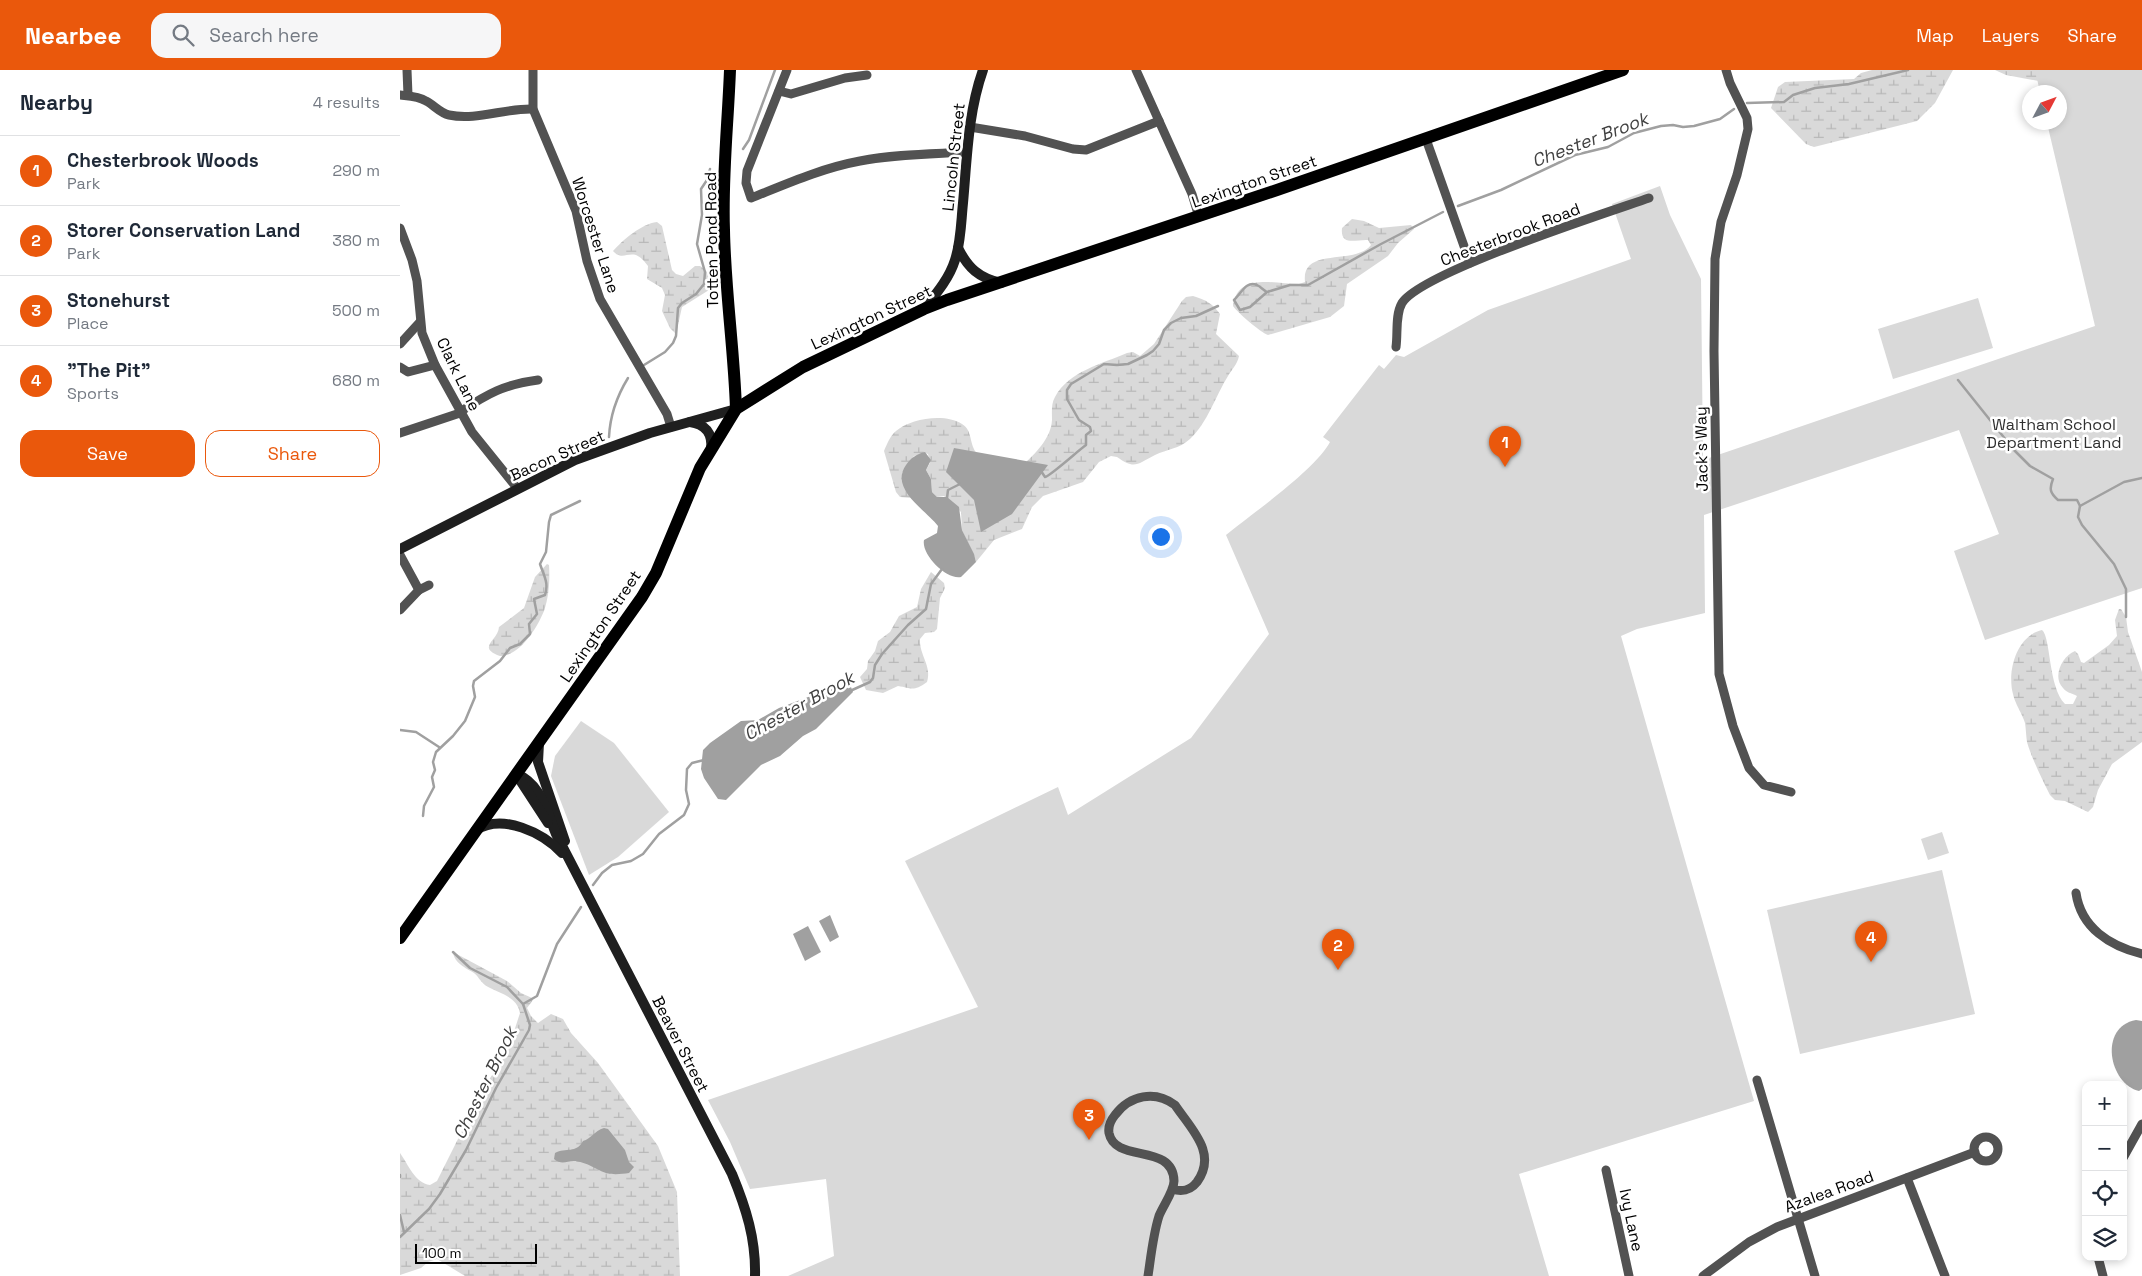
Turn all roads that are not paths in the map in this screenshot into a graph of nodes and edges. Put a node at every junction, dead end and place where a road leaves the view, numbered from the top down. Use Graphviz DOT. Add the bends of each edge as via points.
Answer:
graph roads {
  1 [pos="407,70"];
  2 [pos="533,70"];
  3 [pos="730,70"];
  4 [pos="787,70"];
  5 [pos="983,70"];
  6 [pos="1136,70"];
  7 [pos="1623,70"];
  8 [pos="1720,70"];
  9 [pos="1726,70"];
  10 [pos="867,75"];
  11 [pos="1730,83"];
  12 [pos="779,91"];
  13 [pos="404,95"];
  14 [pos="534,109"];
  15 [pos="1160,121"];
  16 [pos="970,127"];
  17 [pos="1426,139"];
  18 [pos="967,152"];
  19 [pos="1649,198"];
  20 [pos="1199,217"];
  21 [pos="400,228"];
  22 [pos="958,248"];
  23 [pos="1470,263"];
  24 [pos="1001,283"];
  25 [pos="924,309"];
  26 [pos="420,322"];
  27 [pos="400,344"];
  28 [pos="1396,347"];
  29 [pos="435,365"];
  30 [pos="400,367"];
  31 [pos="538,380"];
  32 [pos="736,409"];
  33 [pos="460,413"];
  34 [pos="689,422"];
  35 [pos="671,427"];
  36 [pos="400,433"];
  37 [pos="711,449"];
  38 [pos="517,488"];
  39 [pos="400,549"];
  40 [pos="400,555"];
  41 [pos="429,584"];
  42 [pos="419,590"];
  43 [pos="400,610"];
  44 [pos="539,743"];
  45 [pos="516,774"];
  46 [pos="1791,792"];
  47 [pos="474,832"];
  48 [pos="570,863"];
  49 [pos="578,877"];
  50 [pos="2076,893"];
  51 [pos="400,938"];
  52 [pos="2142,954"];
  53 [pos="1757,1080"];
  54 [pos="2142,1124"];
  55 [pos="2127,1151"];
  56 [pos="1975,1152"];
  57 [pos="1606,1170"];
  58 [pos="1907,1178"];
  59 [pos="1172,1189"];
  60 [pos="1798,1219"];
  61 [pos="2099,1261"];
  62 [pos="756,1276"];
  63 [pos="1148,1276"];
  64 [pos="1629,1276"];
  65 [pos="1703,1276"];
  66 [pos="1814,1276"];
  67 [pos="1945,1276"];
  68 [pos="2103,1276"];
  1 -- 13 [label="street"];
  2 -- 14 [label="street, Worcester Lane"];
  3 -- 32 [label="main road, Totten Pond Road" via="724,224"];
  4 -- 12 [label="street"];
  5 -- 16 [label="main road, Lincoln Street"];
  6 -- 15 [label="street"];
  7 -- 17 [label="main road, Lexington Street"];
  8 -- 11 [label="street, Jack's Way"];
  9 -- 11 [label="street, Jack's Way"];
  10 -- 12 [label="street" via="791,94"];
  11 -- 46 [label="street, Jack's Way" via="1742,105 1748,130 1721,222 1715,259 1719,674 1749,768 1764,785"];
  12 -- 18 [label="street" via="747,171 746,183 751,198 859,161"];
  13 -- 14 [label="street" via="426,101 447,115 464,117"];
  14 -- 35 [label="street, Worcester Lane" via="576,211 600,299"];
  15 -- 16 [label="street" via="1086,150"];
  15 -- 20 [label="street"];
  16 -- 18 [label="main road, Lincoln Street"];
  17 -- 20 [label="main road, Lexington Street"];
  17 -- 23 [label="street"];
  18 -- 22 [label="main road, Lincoln Street"];
  19 -- 23 [label="street, Chesterbrook Road"];
  20 -- 24 [label="main road, Lexington Street"];
  21 -- 26 [label="street, Clark Lane" via="414,267"];
  22 -- 24 [label="main road" via="978,275"];
  22 -- 25 [label="main road, Lincoln Street" via="949,274"];
  23 -- 28 [label="street, Chesterbrook Road" via="1407,297 1398,312"];
  24 -- 25 [label="main road, Lexington Street"];
  25 -- 32 [label="main road, Lexington Street" via="810,363"];
  26 -- 27 [label="street"];
  26 -- 29 [label="street, Clark Lane"];
  29 -- 30 [label="street" via="408,372"];
  29 -- 33 [label="street, Clark Lane"];
  31 -- 33 [label="street" via="505,386"];
  32 -- 34 [label="main road, Bacon Street"];
  32 -- 37 [label="main road, Lexington Street"];
  33 -- 36 [label="street"];
  33 -- 38 [label="street, Clark Lane"];
  34 -- 35 [label="main road, Bacon Street"];
  34 -- 37 [label="main road" via="707,429"];
  35 -- 38 [label="main road, Bacon Street" via="574,460"];
  37 -- 44 [label="main road, Lexington Street" via="693,482 650,585"];
  38 -- 39 [label="main road, Bacon Street"];
  40 -- 42 [label="street"];
  41 -- 42 [label="street"];
  42 -- 43 [label="street"];
  44 -- 45 [label="main road, Lexington Street"];
  44 -- 49 [label="main road" via="538,762"];
  45 -- 47 [label="main road, Lexington Street"];
  45 -- 48 [label="main road, Beaver Street" via="530,781 537,790"];
  47 -- 48 [label="main road" via="497,823 527,830 548,840"];
  47 -- 51 [label="main road, Lexington Street"];
  48 -- 49 [label="main road, Beaver Street"];
  49 -- 62 [label="main road, Beaver Street" via="732,1174 750,1224"];
  50 -- 52 [label="street" via="2078,906 2091,927 2113,944"];
  53 -- 60 [label="street"];
  54 -- 55 [label="street"];
  56 -- 58 [label="street, Azalea Road"];
  57 -- 64 [label="street, Ivy Lane"];
  58 -- 60 [label="street, Azalea Road"];
  58 -- 67 [label="street"];
  59 -- 59 [label="street" via="1188,1190 1195,1185 1204,1169 1205,1152 1175,1105 1168,1100 1156,1096 1131,1100 1110,1124 1112,1140 1128,1151 1161,1159 1172,1173"];
  59 -- 63 [label="street" via="1158,1218"];
  60 -- 65 [label="street, Azalea Road" via="1763,1233"];
  60 -- 66 [label="street"];
  61 -- 68 [label="street"];
}
